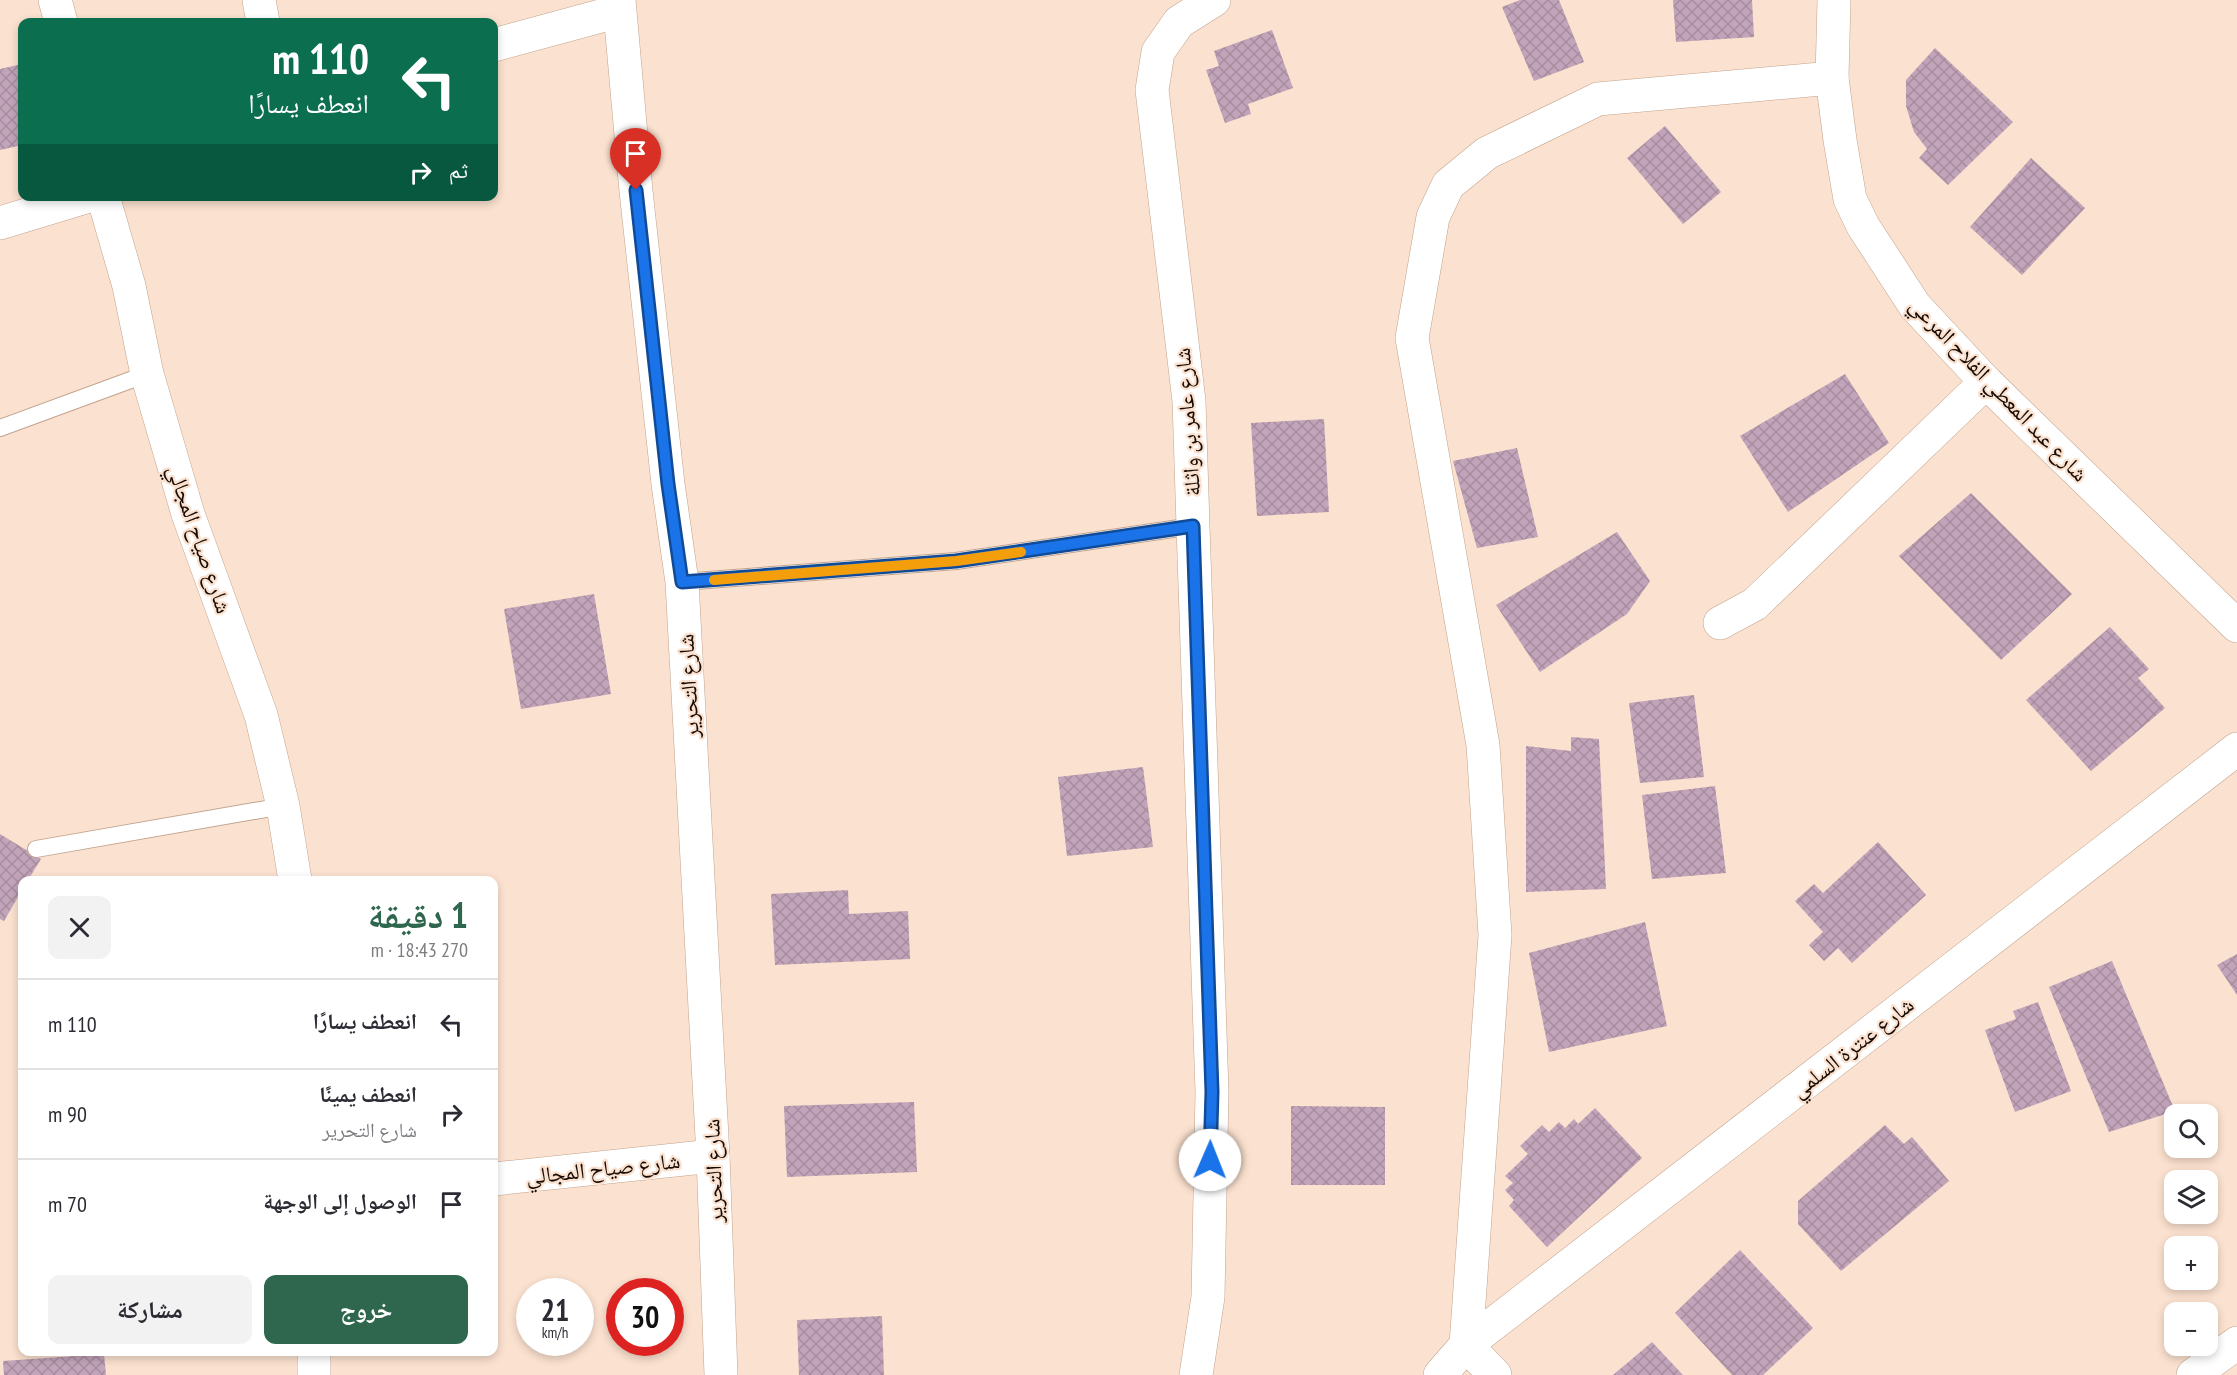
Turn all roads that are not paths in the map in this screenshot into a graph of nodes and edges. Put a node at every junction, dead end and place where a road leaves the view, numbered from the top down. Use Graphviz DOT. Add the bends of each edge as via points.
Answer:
graph roads {
  1 [pos="55,0"];
  2 [pos="259,0"];
  3 [pos="1214,0"];
  4 [pos="1834,0"];
  5 [pos="624,4"];
  6 [pos="60,18"];
  7 [pos="262,18"];
  8 [pos="498,44"];
  9 [pos="1832,78"];
  10 [pos="72,201"];
  11 [pos="104,201"];
  12 [pos="0,223"];
  13 [pos="147,374"];
  14 [pos="1986,382"];
  15 [pos="0,428"];
  16 [pos="1193,526"];
  17 [pos="682,582"];
  18 [pos="1720,623"];
  19 [pos="2237,626"];
  20 [pos="2237,749"];
  21 [pos="283,806"];
  22 [pos="36,849"];
  23 [pos="294,876"];
  24 [pos="713,1156"];
  25 [pos="498,1179"];
  26 [pos="2237,1343"];
  27 [pos="1466,1345"];
  28 [pos="314,1356"];
  29 [pos="314,1375"];
  30 [pos="721,1375"];
  31 [pos="1196,1375"];
  32 [pos="1440,1375"];
  33 [pos="1495,1375"];
  34 [pos="2193,1375"];
  1 -- 6 [label="street"];
  2 -- 7 [label="street"];
  3 -- 16 [label="street, شارع عامر بن واثلة" via="1179,22 1158,52 1152,90 1189,401"];
  4 -- 9 [label="street, شارع عبد المعطي الفلاح المرعي"];
  5 -- 8 [label="street"];
  5 -- 17 [label="street, شارع التحرير" via="637,202"];
  9 -- 14 [label="street, شارع عبد المعطي الفلاح المرعي" via="1850,200 1863,226 1915,306"];
  9 -- 27 [label="street" via="1598,99 1487,153 1448,185 1433,217 1412,338 1483,745 1495,935"];
  10 -- 12 [label="street"];
  11 -- 13 [label="street, شارع صياح المجالي" via="129,286"];
  13 -- 15 [label="lane"];
  13 -- 21 [label="street, شارع صياح المجالي" via="188,514 261,715"];
  14 -- 18 [label="street" via="1755,604"];
  14 -- 19 [label="street, شارع عبد المعطي الفلاح المرعي"];
  16 -- 17 [label="lane" via="956,561"];
  16 -- 31 [label="street, شارع عامر بن واثلة" via="1212,1092 1208,1297"];
  17 -- 24 [label="street, شارع التحرير"];
  20 -- 27 [label="street, شارع عنترة السلمي"];
  21 -- 22 [label="lane"];
  21 -- 23 [label="street, شارع صياح المجالي"];
  24 -- 25 [label="street, شارع صياح المجالي"];
  24 -- 30 [label="street, شارع التحرير"];
  26 -- 34 [label="street"];
  27 -- 32 [label="street, شارع عنترة السلمي"];
  27 -- 33 [label="street"];
  28 -- 29 [label="street"];
}
